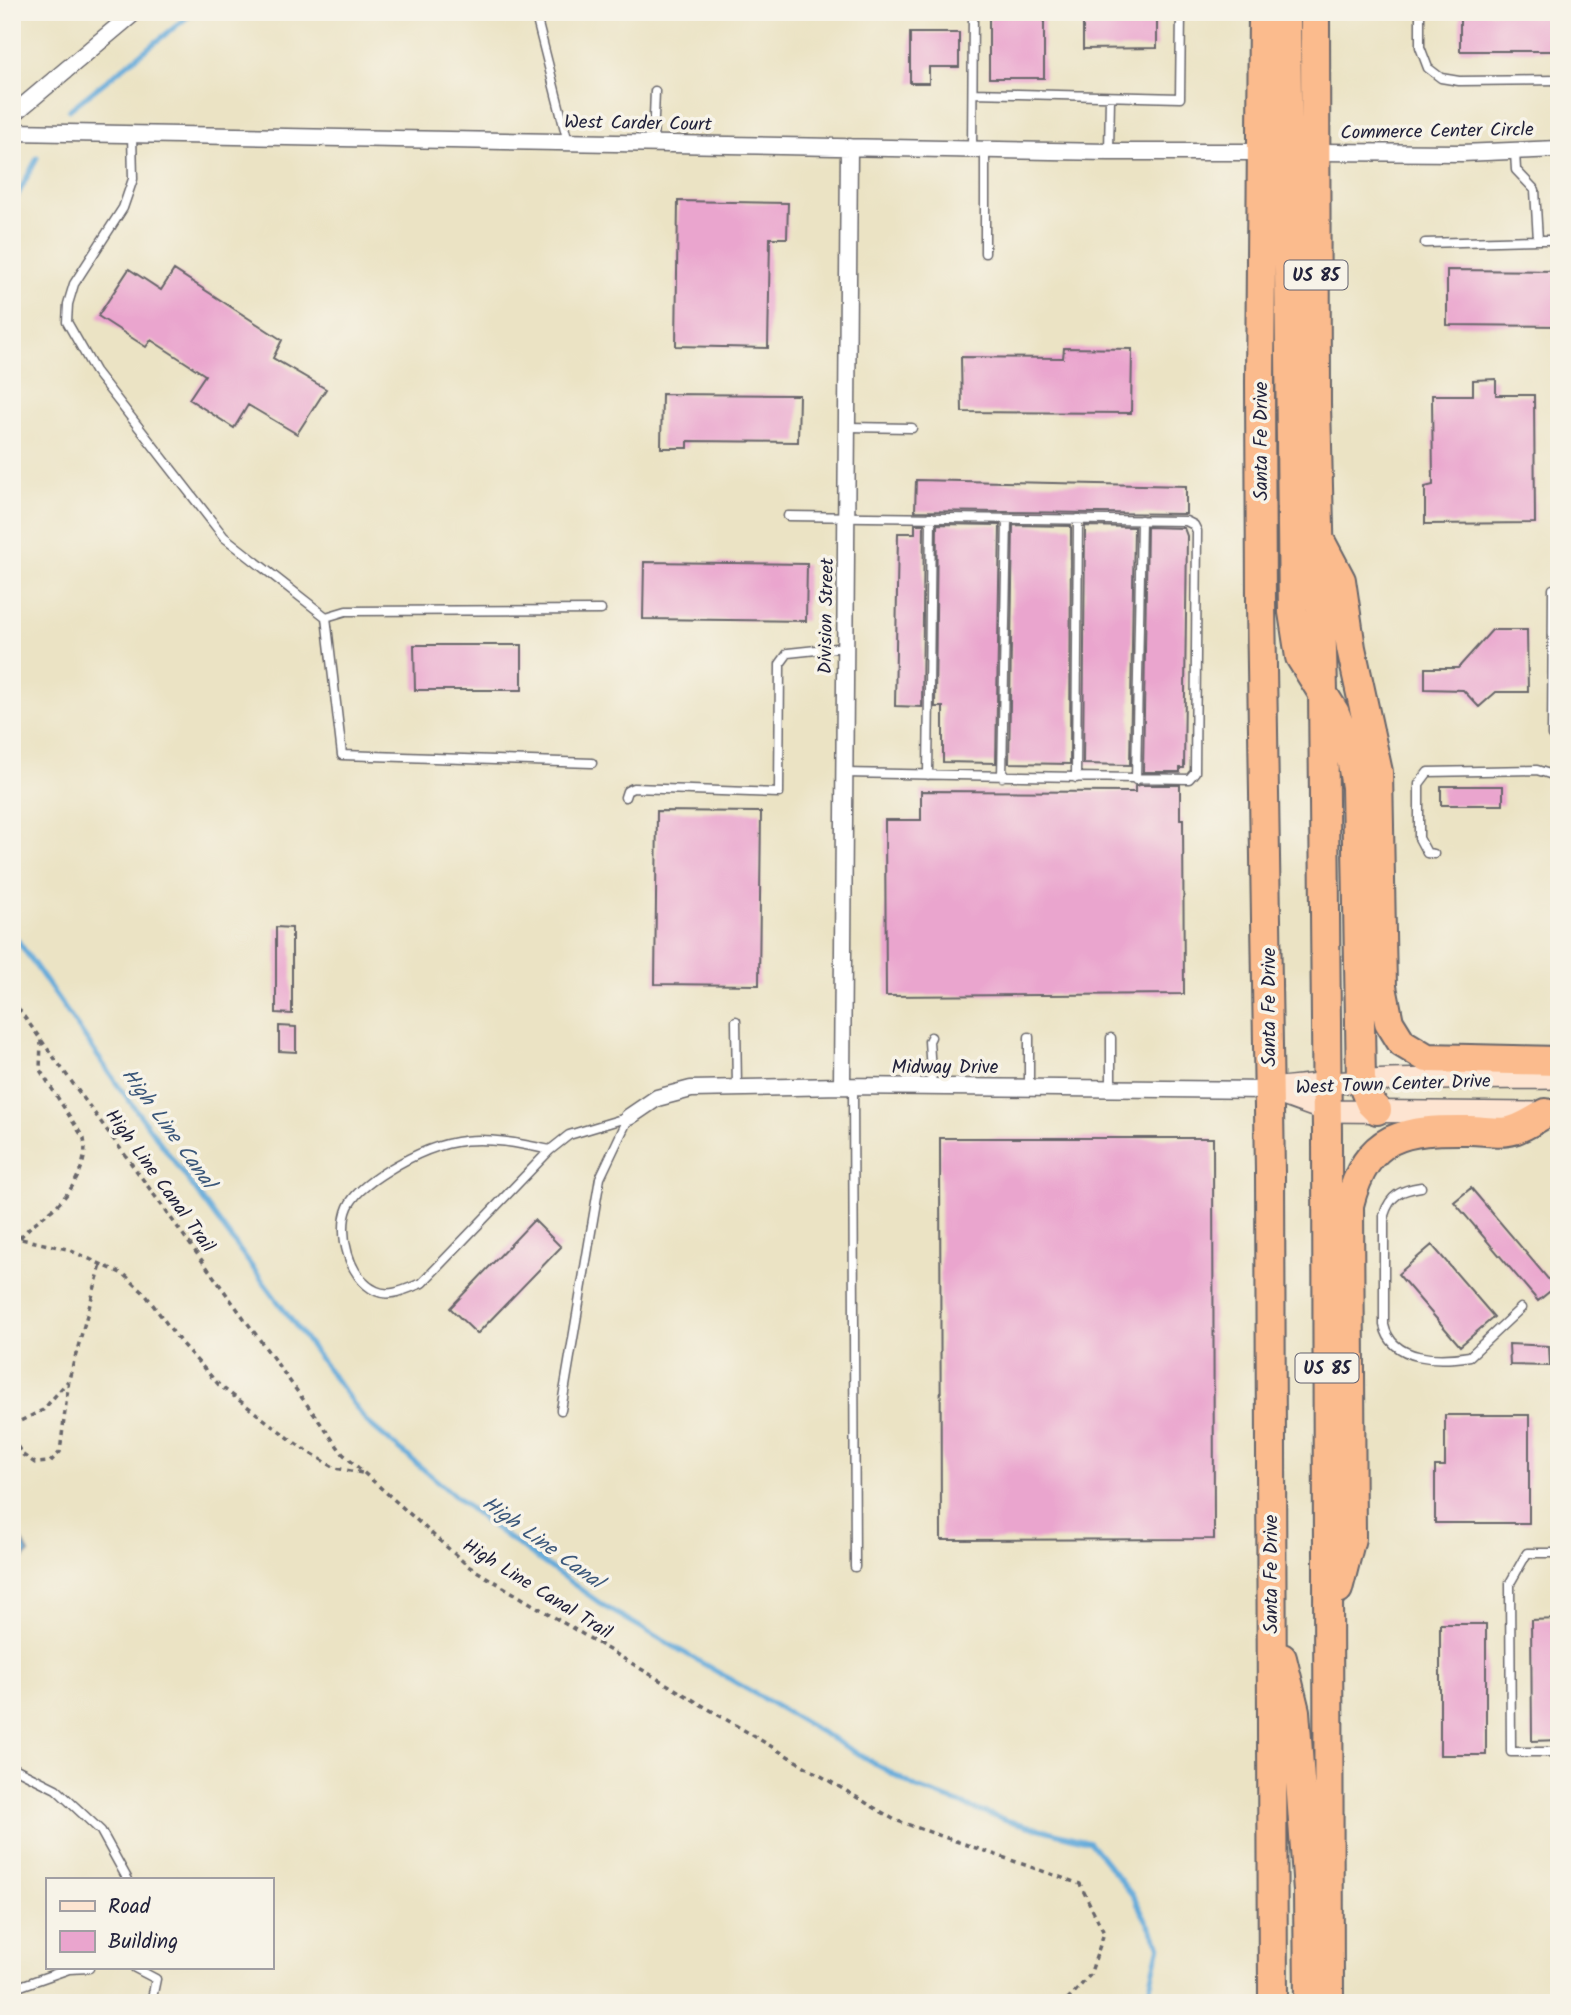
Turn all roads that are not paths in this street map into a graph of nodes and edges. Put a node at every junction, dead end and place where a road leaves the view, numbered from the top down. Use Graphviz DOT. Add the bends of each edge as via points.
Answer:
graph roads {
  1 [pos="135,12"];
  2 [pos="535,12"];
  3 [pos="973,12"];
  4 [pos="1181,12"];
  5 [pos="1263,12"];
  6 [pos="1286,12"];
  7 [pos="1315,12"];
  8 [pos="1420,12"];
  9 [pos="1559,80"];
  10 [pos="655,91"];
  11 [pos="973,93"];
  12 [pos="1110,97"];
  13 [pos="12,117"];
  14 [pos="12,132"];
  15 [pos="132,135"];
  16 [pos="568,142"];
  17 [pos="653,143"];
  18 [pos="849,147"];
  19 [pos="979,149"];
  20 [pos="1559,149"];
  21 [pos="1109,152"];
  22 [pos="1262,152"];
  23 [pos="1316,152"];
  24 [pos="1515,152"];
  25 [pos="1538,240"];
  26 [pos="1559,240"];
  27 [pos="1425,243"];
  28 [pos="985,253"];
  29 [pos="847,427"];
  30 [pos="912,428"];
  31 [pos="788,516"];
  32 [pos="846,516"];
  33 [pos="931,517"];
  34 [pos="1007,519"];
  35 [pos="1078,519"];
  36 [pos="1141,520"];
  37 [pos="1320,539"];
  38 [pos="1559,589"];
  39 [pos="601,610"];
  40 [pos="327,617"];
  41 [pos="845,647"];
  42 [pos="1323,691"];
  43 [pos="1559,743"];
  44 [pos="592,763"];
  45 [pos="844,773"];
  46 [pos="928,775"];
  47 [pos="1002,777"];
  48 [pos="1559,777"];
  49 [pos="1076,778"];
  50 [pos="1136,780"];
  51 [pos="625,797"];
  52 [pos="1434,853"];
  53 [pos="736,1021"];
  54 [pos="931,1037"];
  55 [pos="1029,1037"];
  56 [pos="1111,1038"];
  57 [pos="1559,1061"];
  58 [pos="1559,1078"];
  59 [pos="1361,1081"];
  60 [pos="1326,1083"];
  61 [pos="847,1086"];
  62 [pos="932,1087"];
  63 [pos="1029,1087"];
  64 [pos="737,1088"];
  65 [pos="1111,1088"];
  66 [pos="1269,1090"];
  67 [pos="1377,1110"];
  68 [pos="1327,1111"];
  69 [pos="1552,1113"];
  70 [pos="629,1117"];
  71 [pos="550,1150"];
  72 [pos="1422,1186"];
  73 [pos="1521,1308"];
  74 [pos="561,1410"];
  75 [pos="1559,1553"];
  76 [pos="855,1567"];
  77 [pos="1271,1612"];
  78 [pos="1328,1625"];
  79 [pos="1559,1752"];
  80 [pos="12,1767"];
  81 [pos="127,1878"];
  82 [pos="69,1969"];
  83 [pos="147,1971"];
  84 [pos="12,1989"];
  85 [pos="151,2003"];
  86 [pos="1273,2003"];
  87 [pos="1309,2003"];
  88 [pos="1329,2003"];
  1 -- 13 [label="street"];
  2 -- 16 [label="lane"];
  3 -- 11 [label="lane"];
  4 -- 12 [label="lane" via="1180,98"];
  5 -- 22 [label="highway, Santa Fe Drive / US 85"];
  6 -- 42 [label="highway" via="1293,612 1300,657"];
  7 -- 23 [label="highway, US 85"];
  8 -- 9 [label="lane" via="1420,47 1429,68 1441,78"];
  10 -- 17 [label="lane"];
  11 -- 12 [label="lane"];
  11 -- 19 [label="lane"];
  12 -- 21 [label="lane"];
  14 -- 15 [label="street, West Carder Court"];
  15 -- 16 [label="street, West Carder Court"];
  15 -- 40 [label="lane" via="130,189 75,284 67,322 94,371 224,537"];
  16 -- 17 [label="street, West Carder Court"];
  17 -- 18 [label="street, West Carder Court"];
  18 -- 19 [label="street, West Carder Court"];
  18 -- 29 [label="street, Division Street"];
  19 -- 21 [label="street, West Carder Court"];
  19 -- 28 [label="lane"];
  20 -- 24 [label="street, Commerce Center Circle"];
  21 -- 22 [label="street, West Carder Court"];
  22 -- 66 [label="highway, Santa Fe Drive / US 85" via="1261,604"];
  23 -- 24 [label="street, Commerce Center Circle"];
  23 -- 37 [label="highway, US 85"];
  24 -- 25 [label="lane" via="1516,170 1535,190"];
  25 -- 26 [label="lane"];
  25 -- 27 [label="lane"];
  29 -- 30 [label="lane"];
  29 -- 32 [label="street, Division Street"];
  31 -- 32 [label="lane"];
  32 -- 33 [label="lane"];
  32 -- 41 [label="street, Division Street"];
  33 -- 34 [label="lane"];
  33 -- 46 [label="lane"];
  34 -- 35 [label="lane"];
  34 -- 47 [label="lane"];
  35 -- 36 [label="lane"];
  35 -- 49 [label="lane"];
  36 -- 50 [label="lane"];
  36 -- 50 [label="lane" via="1186,521 1198,531 1195,772 1189,779"];
  37 -- 42 [label="highway, US 85"];
  37 -- 57 [label="highway" via="1341,580 1378,772 1382,987 1389,1022 1402,1043 1427,1058"];
  38 -- 43 [label="lane" via="1553,589 1552,735"];
  39 -- 40 [label="lane" via="346,611"];
  40 -- 44 [label="lane" via="342,755"];
  41 -- 45 [label="street, Division Street"];
  41 -- 51 [label="lane" via="788,653 780,664 779,793 633,788"];
  42 -- 59 [label="highway" via="1350,752 1356,787"];
  42 -- 60 [label="highway, US 85"];
  45 -- 46 [label="lane"];
  45 -- 61 [label="street, Division Street"];
  46 -- 47 [label="lane"];
  47 -- 49 [label="lane"];
  48 -- 52 [label="lane" via="1537,770 1428,772 1419,784 1419,838 1427,853"];
  49 -- 50 [label="lane"];
  53 -- 64 [label="lane"];
  54 -- 62 [label="lane"];
  55 -- 63 [label="lane"];
  56 -- 65 [label="lane"];
  58 -- 59 [label="street, West Town Center Drive"];
  59 -- 60 [label="street, West Town Center Drive"];
  59 -- 67 [label="highway"];
  60 -- 66 [label="street, West Town Center Drive"];
  60 -- 68 [label="highway, US 85"];
  61 -- 62 [label="street, Midway Drive"];
  61 -- 64 [label="street, Midway Drive"];
  61 -- 76 [label="lane"];
  62 -- 63 [label="street, Midway Drive"];
  63 -- 65 [label="street, Midway Drive"];
  64 -- 70 [label="street, Midway Drive" via="691,1089 657,1098"];
  65 -- 66 [label="street, Midway Drive"];
  66 -- 68 [label="street, West Town Center Drive"];
  66 -- 77 [label="highway, Santa Fe Drive / US 85"];
  67 -- 68 [label="street, West Town Center Drive"];
  67 -- 69 [label="street, West Town Center Drive"];
  68 -- 78 [label="highway, US 85"];
  69 -- 78 [label="highway" via="1511,1131 1408,1133 1382,1145 1356,1180 1349,1205 1351,1538"];
  70 -- 71 [label="lane" via="569,1135"];
  70 -- 74 [label="lane" via="600,1178"];
  71 -- 71 [label="lane" via="504,1140 466,1139 416,1153 373,1180 348,1205 343,1227 347,1255 362,1280 377,1291 395,1293 422,1283"];
  72 -- 73 [label="lane" via="1395,1194 1384,1215 1384,1325 1393,1342 1414,1356 1470,1356"];
  75 -- 79 [label="lane" via="1527,1553 1510,1583 1511,1752"];
  77 -- 86 [label="highway, Santa Fe Drive / US 85"];
  77 -- 87 [label="highway" via="1295,1712 1308,1891"];
  78 -- 88 [label="highway, US 85"];
  80 -- 81 [label="lane" via="56,1788 101,1831"];
  82 -- 84 [label="lane"];
  83 -- 85 [label="lane" via="156,1979"];
}
